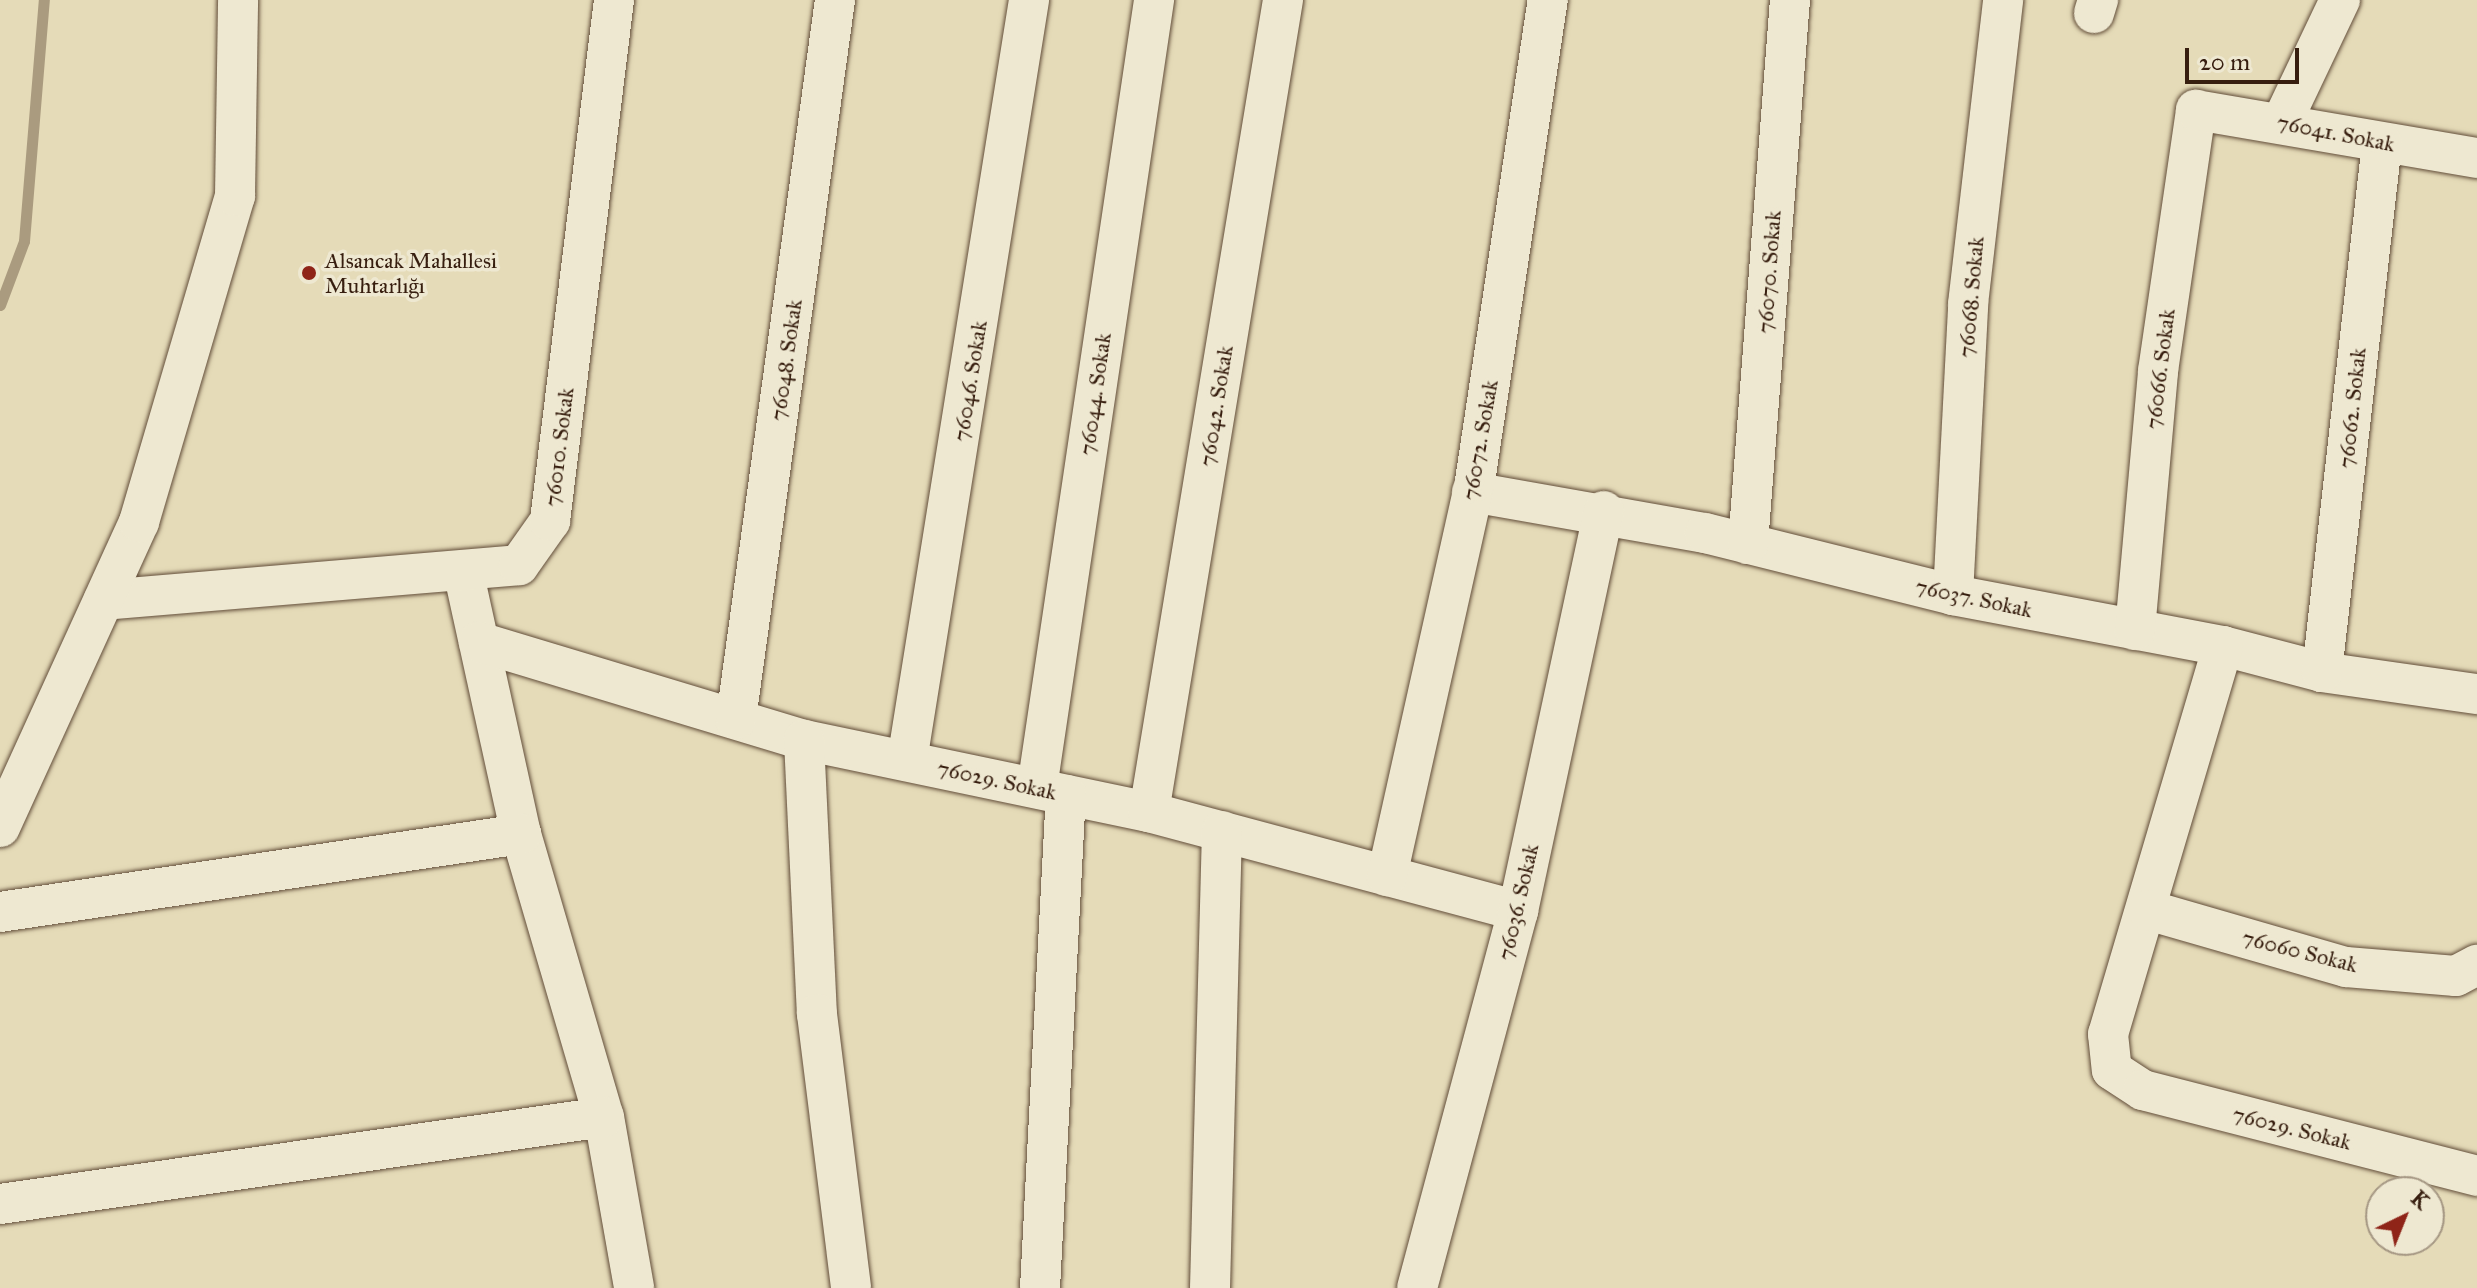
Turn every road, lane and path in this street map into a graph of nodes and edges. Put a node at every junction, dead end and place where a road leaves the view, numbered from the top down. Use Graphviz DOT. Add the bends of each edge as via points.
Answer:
graph roads {
  1 [pos="238,0"];
  2 [pos="614,0"];
  3 [pos="835,0"];
  4 [pos="1029,0"];
  5 [pos="1154,0"];
  6 [pos="1283,0"];
  7 [pos="1548,0"];
  8 [pos="1790,0"];
  9 [pos="2003,0"];
  10 [pos="2340,0"];
  11 [pos="2196,110"];
  12 [pos="2282,122"];
  13 [pos="2382,143"];
  14 [pos="2477,158"];
  15 [pos="1472,492"];
  16 [pos="1604,511"];
  17 [pos="1748,544"];
  18 [pos="464,575"];
  19 [pos="1953,595"];
  20 [pos="104,600"];
  21 [pos="2135,630"];
  22 [pos="479,642"];
  23 [pos="2223,646"];
  24 [pos="2322,672"];
  25 [pos="2477,694"];
  26 [pos="736,719"];
  27 [pos="804,740"];
  28 [pos="907,761"];
  29 [pos="1052,792"];
  30 [pos="1149,812"];
  31 [pos="0,827"];
  32 [pos="1222,831"];
  33 [pos="521,834"];
  34 [pos="1387,876"];
  35 [pos="2148,910"];
  36 [pos="1518,911"];
  37 [pos="0,912"];
  38 [pos="2466,970"];
  39 [pos="604,1117"];
  40 [pos="2477,1176"];
  41 [pos="0,1204"];
  42 [pos="634,1288"];
  43 [pos="851,1288"];
  44 [pos="1040,1288"];
  45 [pos="1210,1288"];
  46 [pos="1417,1288"];
  1 -- 20 [label="street" via="235,196 139,522"];
  2 -- 18 [label="street, 76010. Sokak" via="550,521 519,565"];
  3 -- 26 [label="street, 76048. Sokak"];
  4 -- 28 [label="street, 76046. Sokak"];
  5 -- 29 [label="street, 76044. Sokak"];
  6 -- 30 [label="street, 76042. Sokak"];
  7 -- 15 [label="street, 76072. Sokak"];
  8 -- 17 [label="street, 76070. Sokak"];
  9 -- 19 [label="street, 76068. Sokak" via="1968,304"];
  10 -- 12 [label="street"];
  11 -- 12 [label="street, 76041. Sokak"];
  11 -- 21 [label="street, 76066. Sokak" via="2158,371"];
  12 -- 13 [label="street, 76041. Sokak"];
  13 -- 14 [label="street, 76041. Sokak"];
  13 -- 24 [label="street, 76062. Sokak"];
  15 -- 16 [label="street, 76037. Sokak"];
  15 -- 34 [label="street, 76072. Sokak"];
  16 -- 17 [label="street, 76037. Sokak"];
  16 -- 36 [label="street, 76036. Sokak"];
  17 -- 19 [label="street, 76037. Sokak"];
  18 -- 20 [label="street, 76010. Sokak"];
  18 -- 22 [label="street"];
  19 -- 21 [label="street, 76037. Sokak"];
  20 -- 31 [label="street"];
  21 -- 23 [label="street, 76037. Sokak"];
  22 -- 26 [label="street, 76029. Sokak"];
  22 -- 33 [label="street"];
  23 -- 24 [label="street, 76037. Sokak"];
  23 -- 35 [label="street"];
  24 -- 25 [label="street, 76037. Sokak"];
  26 -- 27 [label="street, 76029. Sokak"];
  27 -- 28 [label="street, 76029. Sokak"];
  27 -- 43 [label="street" via="817,1014"];
  28 -- 29 [label="street, 76029. Sokak"];
  29 -- 30 [label="street, 76029. Sokak"];
  29 -- 44 [label="street, 76044. Sokak"];
  30 -- 32 [label="street, 76029. Sokak"];
  32 -- 34 [label="street, 76029. Sokak"];
  32 -- 45 [label="street"];
  33 -- 37 [label="street"];
  33 -- 39 [label="street"];
  34 -- 36 [label="street, 76029. Sokak"];
  35 -- 38 [label="street, 76060 Sokak" via="2346,967"];
  35 -- 40 [label="street, 76029. Sokak" via="2108,1034 2112,1070 2143,1090"];
  36 -- 46 [label="street, 76036. Sokak"];
  39 -- 41 [label="street"];
  39 -- 42 [label="street"];
}
